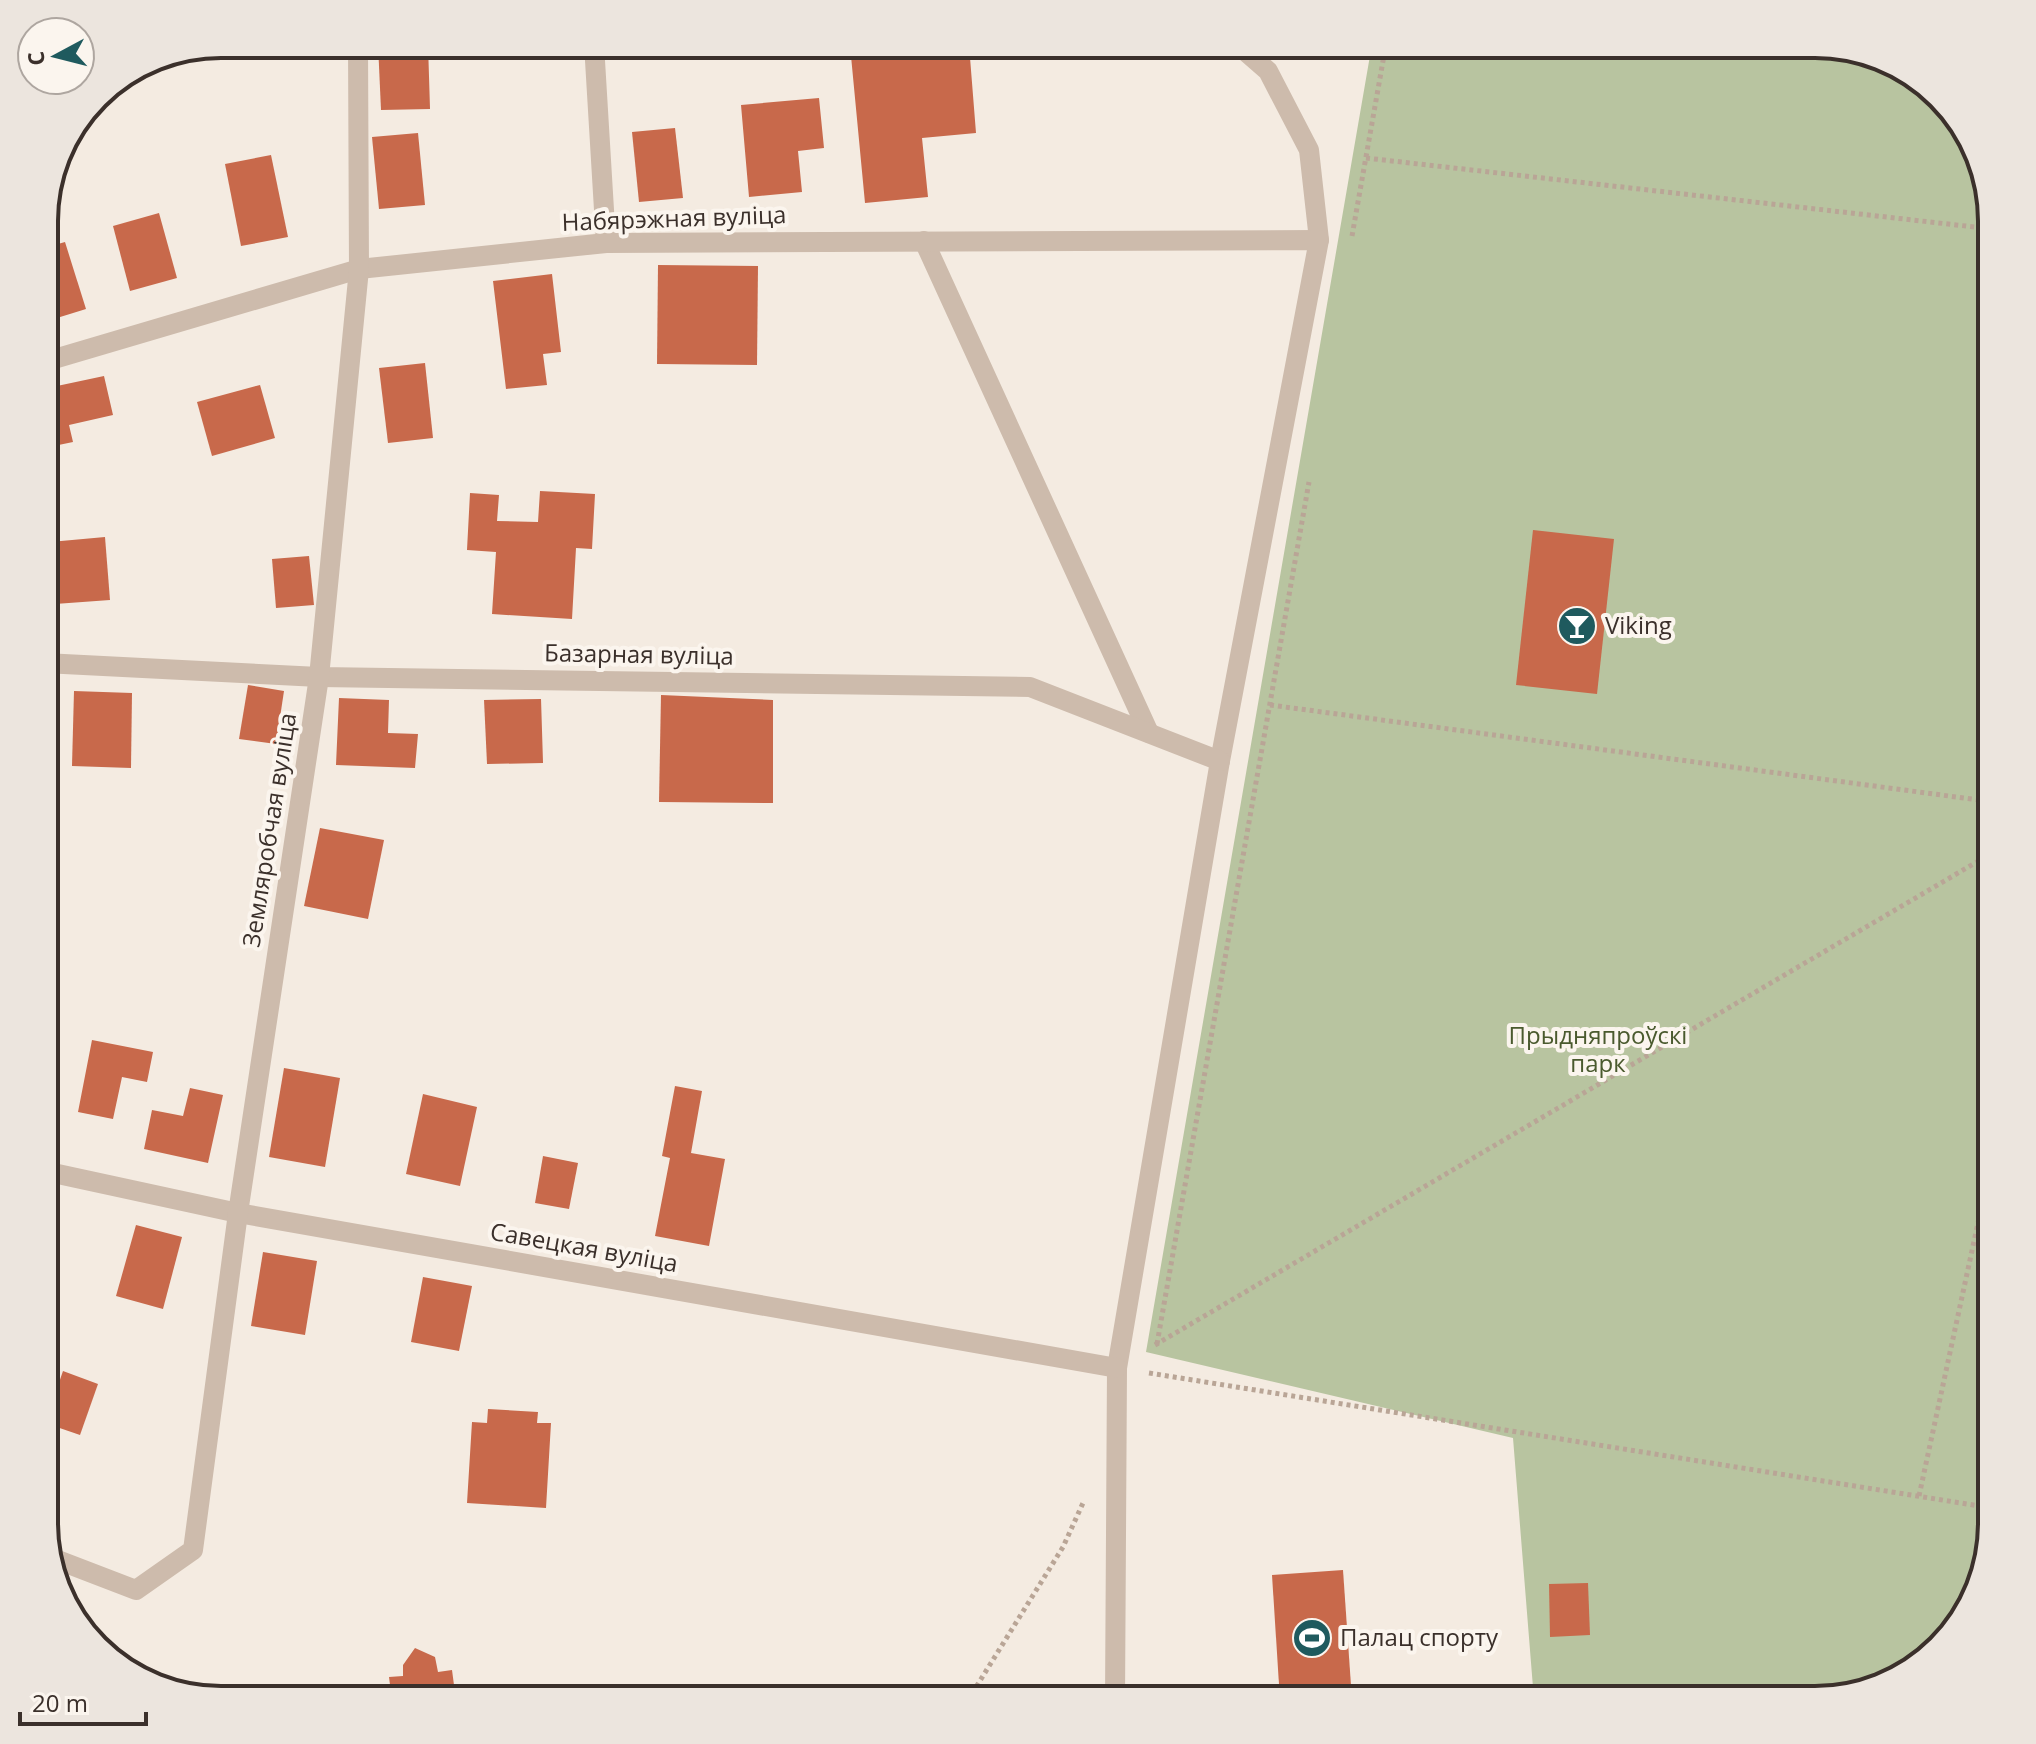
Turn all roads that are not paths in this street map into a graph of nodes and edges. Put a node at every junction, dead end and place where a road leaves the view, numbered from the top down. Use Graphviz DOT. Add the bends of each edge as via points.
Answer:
graph roads {
  1 [pos="358,58"];
  2 [pos="595,58"];
  3 [pos="1253,58"];
  4 [pos="1319,240"];
  5 [pos="924,241"];
  6 [pos="606,243"];
  7 [pos="359,269"];
  8 [pos="58,358"];
  9 [pos="58,664"];
  10 [pos="319,677"];
  11 [pos="1149,733"];
  12 [pos="1220,761"];
  13 [pos="58,1174"];
  14 [pos="238,1213"];
  15 [pos="1117,1368"];
  16 [pos="63,1562"];
  17 [pos="1115,1686"];
  1 -- 7 [label="street, Земляробчая вуліца"];
  2 -- 6 [label="street"];
  3 -- 4 [label="street" via="1268,71 1309,150"];
  4 -- 5 [label="street, Набярэжная вуліца"];
  4 -- 12 [label="street"];
  5 -- 6 [label="street, Набярэжная вуліца"];
  5 -- 11 [label="street"];
  6 -- 7 [label="street, Набярэжная вуліца"];
  7 -- 8 [label="street, Набярэжная вуліца"];
  7 -- 10 [label="street, Земляробчая вуліца"];
  9 -- 10 [label="street, Базарная вуліца"];
  10 -- 11 [label="street, Базарная вуліца" via="1030,687"];
  10 -- 14 [label="street, Земляробчая вуліца"];
  11 -- 12 [label="street, Базарная вуліца"];
  12 -- 15 [label="street"];
  13 -- 14 [label="street, Савецкая вуліца"];
  14 -- 15 [label="street, Савецкая вуліца"];
  14 -- 16 [label="street, Земляробчая вуліца" via="193,1550 136,1590"];
  15 -- 17 [label="street"];
}
